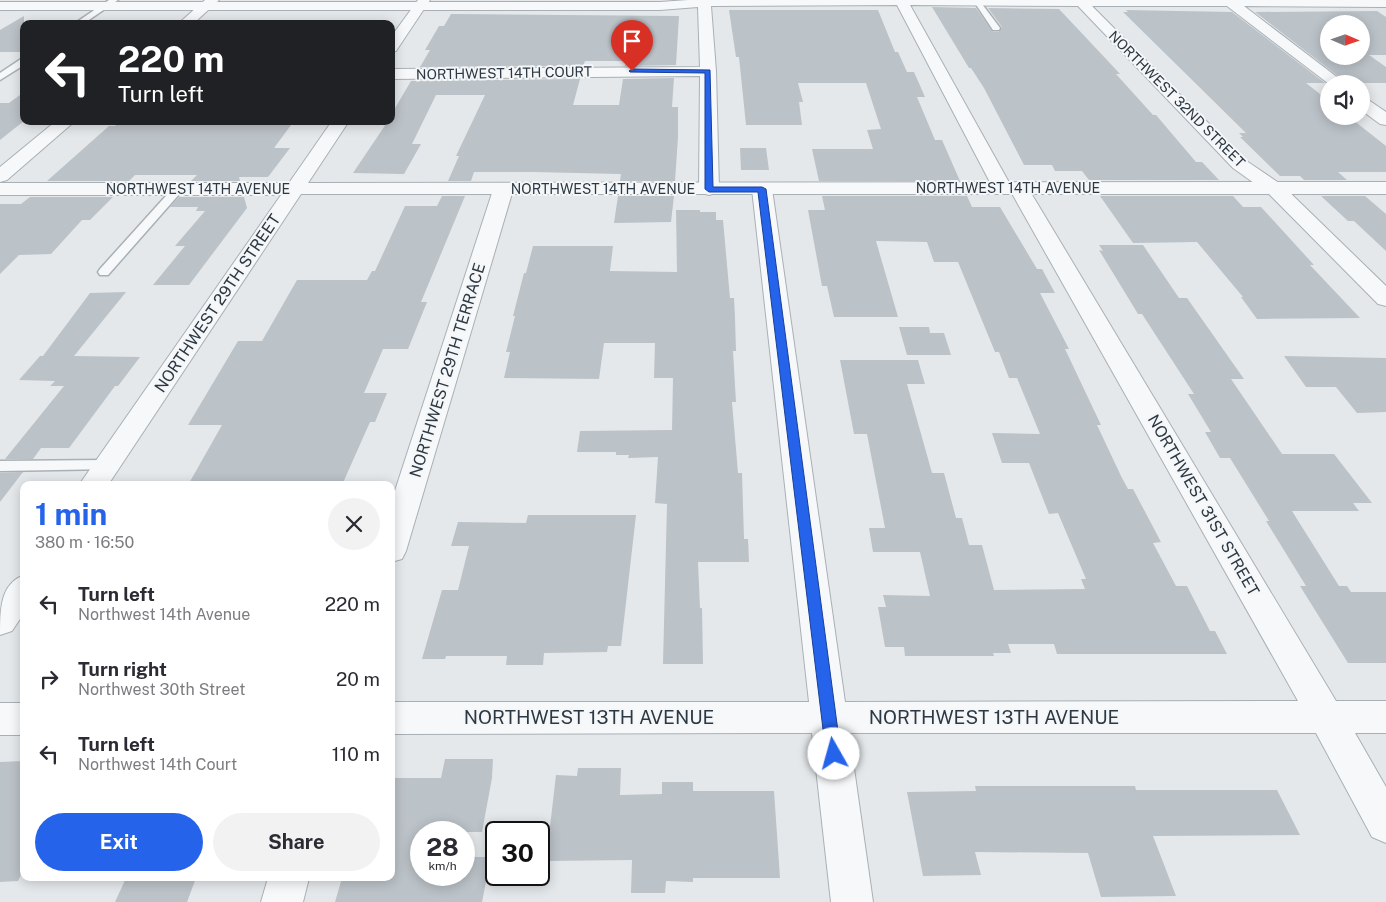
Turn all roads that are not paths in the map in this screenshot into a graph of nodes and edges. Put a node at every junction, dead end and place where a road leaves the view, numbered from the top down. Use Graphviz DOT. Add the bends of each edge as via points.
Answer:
graph roads {
  1 [pos="704,1"];
  2 [pos="901,1"];
  3 [pos="976,1"];
  4 [pos="1080,1"];
  5 [pos="1229,2"];
  6 [pos="109,3"];
  7 [pos="209,3"];
  8 [pos="303,3"];
  9 [pos="422,3"];
  10 [pos="1386,3"];
  11 [pos="7,6"];
  12 [pos="84,20"];
  13 [pos="190,20"];
  14 [pos="996,28"];
  15 [pos="395,42"];
  16 [pos="20,64"];
  17 [pos="708,72"];
  18 [pos="395,74"];
  19 [pos="1326,75"];
  20 [pos="0,77"];
  21 [pos="1370,108"];
  22 [pos="1386,120"];
  23 [pos="62,125"];
  24 [pos="338,125"];
  25 [pos="0,176"];
  26 [pos="1011,188"];
  27 [pos="1386,188"];
  28 [pos="0,189"];
  29 [pos="178,189"];
  30 [pos="295,189"];
  31 [pos="709,189"];
  32 [pos="762,189"];
  33 [pos="1275,189"];
  34 [pos="504,190"];
  35 [pos="104,272"];
  36 [pos="1386,299"];
  37 [pos="107,465"];
  38 [pos="0,466"];
  39 [pos="96,481"];
  40 [pos="395,538"];
  41 [pos="20,593"];
  42 [pos="0,622"];
  43 [pos="829,717"];
  44 [pos="1326,717"];
  45 [pos="1386,717"];
  46 [pos="395,718"];
  47 [pos="20,719"];
  48 [pos="0,720"];
  49 [pos="1386,824"];
  50 [pos="289,881"];
  51 [pos="282,902"];
  52 [pos="852,902"];
  1 -- 2 [label="street"];
  1 -- 9 [label="street" via="660,6"];
  1 -- 17 [label="street"];
  2 -- 3 [label="street"];
  2 -- 26 [label="street, NORTHWEST 31ST STREET"];
  3 -- 4 [label="street"];
  3 -- 14 [label="lane"];
  4 -- 5 [label="street"];
  4 -- 33 [label="street, NORTHWEST 32ND STREET" via="1239,164"];
  5 -- 10 [label="street"];
  5 -- 19 [label="street"];
  6 -- 7 [label="street"];
  6 -- 11 [label="street"];
  6 -- 12 [label="lane"];
  7 -- 8 [label="street"];
  7 -- 13 [label="street"];
  8 -- 9 [label="street"];
  9 -- 15 [label="street"];
  16 -- 20 [label="lane"];
  17 -- 18 [label="street, NORTHWEST 14TH COURT"];
  17 -- 31 [label="street"];
  21 -- 22 [label="street"];
  23 -- 25 [label="street"];
  24 -- 30 [label="street, NORTHWEST 29TH STREET"];
  26 -- 32 [label="street, NORTHWEST 14TH AVENUE"];
  26 -- 33 [label="street, NORTHWEST 14TH AVENUE"];
  26 -- 44 [label="street, NORTHWEST 31ST STREET"];
  27 -- 33 [label="street, NORTHWEST 14TH AVENUE"];
  28 -- 29 [label="street, NORTHWEST 14TH AVENUE"];
  29 -- 30 [label="street, NORTHWEST 14TH AVENUE"];
  29 -- 35 [label="lane"];
  30 -- 34 [label="street, NORTHWEST 14TH AVENUE"];
  30 -- 37 [label="street, NORTHWEST 29TH STREET"];
  31 -- 32 [label="street, NORTHWEST 14TH AVENUE"];
  31 -- 34 [label="street, NORTHWEST 14TH AVENUE"];
  32 -- 43 [label="street"];
  33 -- 36 [label="street, NORTHWEST 32ND STREET"];
  34 -- 40 [label="street, NORTHWEST 29TH TERRACE"];
  37 -- 38 [label="lane"];
  37 -- 39 [label="street, NORTHWEST 29TH STREET"];
  41 -- 42 [label="street"];
  43 -- 44 [label="street, NORTHWEST 13TH AVENUE"];
  43 -- 46 [label="street, NORTHWEST 13TH AVENUE"];
  43 -- 52 [label="street"];
  44 -- 45 [label="street, NORTHWEST 13TH AVENUE"];
  44 -- 49 [label="street, NORTHWEST 31ST STREET"];
  47 -- 48 [label="street"];
  50 -- 51 [label="street"];
}
